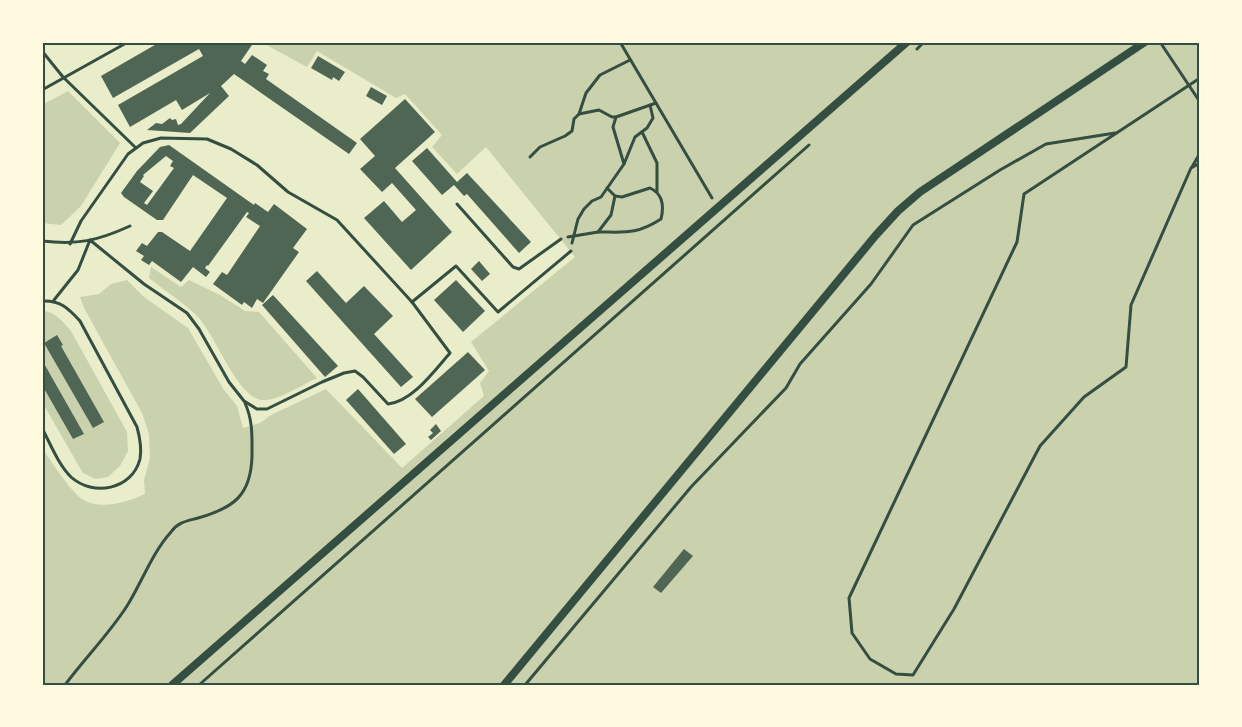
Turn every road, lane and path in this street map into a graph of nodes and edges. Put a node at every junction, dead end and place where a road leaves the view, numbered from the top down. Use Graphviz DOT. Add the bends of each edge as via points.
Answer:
graph roads {
  1 [pos="128,42"];
  2 [pos="620,42"];
  3 [pos="907,42"];
  4 [pos="1145,42"];
  5 [pos="1160,42"];
  6 [pos="42,51"];
  7 [pos="630,60"];
  8 [pos="63,77"];
  9 [pos="1200,78"];
  10 [pos="1188,86"];
  11 [pos="42,90"];
  12 [pos="1200,102"];
  13 [pos="656,103"];
  14 [pos="650,105"];
  15 [pos="579,114"];
  16 [pos="616,117"];
  17 [pos="642,132"];
  18 [pos="1117,133"];
  19 [pos="136,148"];
  20 [pos="1200,153"];
  21 [pos="530,157"];
  22 [pos="1200,163"];
  23 [pos="624,164"];
  24 [pos="1191,168"];
  25 [pos="607,188"];
  26 [pos="657,191"];
  27 [pos="615,196"];
  28 [pos="457,204"];
  29 [pos="718,208"];
  30 [pos="130,226"];
  31 [pos="598,232"];
  32 [pos="574,234"];
  33 [pos="561,239"];
  34 [pos="90,240"];
  35 [pos="42,242"];
  36 [pos="70,244"];
  37 [pos="571,251"];
  38 [pos="54,300"];
  39 [pos="42,301"];
  40 [pos="412,302"];
  41 [pos="244,401"];
  42 [pos="42,428"];
  43 [pos="65,685"];
  44 [pos="172,685"];
  45 [pos="199,685"];
  46 [pos="504,685"];
  47 [pos="525,685"];
  1 -- 8 [label="lane"];
  2 -- 7 [label="path"];
  3 -- 29 [label="street"];
  4 -- 46 [label="street" via="920,192 898,211"];
  5 -- 10 [label="path"];
  6 -- 8 [label="lane"];
  7 -- 13 [label="path"];
  7 -- 15 [label="path" via="600,75 586,93"];
  8 -- 11 [label="lane"];
  8 -- 19 [label="lane"];
  9 -- 10 [label="path"];
  10 -- 12 [label="path"];
  10 -- 18 [label="path"];
  13 -- 14 [label="path"];
  13 -- 29 [label="path"];
  14 -- 16 [label="path"];
  14 -- 17 [label="path" via="653,118"];
  15 -- 16 [label="path" via="599,110"];
  15 -- 21 [label="path" via="572,131 540,147"];
  16 -- 23 [label="path" via="613,127"];
  17 -- 23 [label="path" via="635,136"];
  17 -- 26 [label="path" via="657,163"];
  18 -- 24 [label="path" via="1024,194 1017,242 849,597 852,633 870,659 896,674 913,675 954,609 1040,446 1084,397 1126,367 1131,305"];
  18 -- 47 [label="path" via="1046,144 913,225 871,284 800,364 786,388 691,487"];
  19 -- 36 [label="lane" via="81,221"];
  19 -- 40 [label="lane" via="161,138 207,139 231,148 288,192 338,220"];
  20 -- 24 [label="path"];
  22 -- 24 [label="path"];
  23 -- 25 [label="path"];
  25 -- 27 [label="path"];
  25 -- 32 [label="path" via="584,209"];
  26 -- 27 [label="path" via="650,188"];
  26 -- 31 [label="path" via="662,199 661,219 629,233"];
  27 -- 31 [label="path" via="611,215"];
  28 -- 33 [label="lane" via="513,267 519,269"];
  29 -- 44 [label="street"];
  29 -- 45 [label="path" via="726,220"];
  30 -- 34 [label="lane"];
  31 -- 32 [label="path"];
  32 -- 37 [label="path"];
  34 -- 36 [label="lane"];
  34 -- 38 [label="lane" via="78,270"];
  34 -- 41 [label="lane" via="187,313"];
  35 -- 36 [label="lane"];
  37 -- 40 [label="lane" via="498,312 456,266"];
  38 -- 39 [label="lane"];
  38 -- 42 [label="lane" via="80,321 91,340 137,427 140,460 134,472 112,488 87,486 71,477"];
  40 -- 41 [label="lane" via="450,353 398,402 388,404 355,372 322,382 267,410"];
  41 -- 43 [label="lane" via="253,427 251,473 238,500 178,524 113,627"];
}
